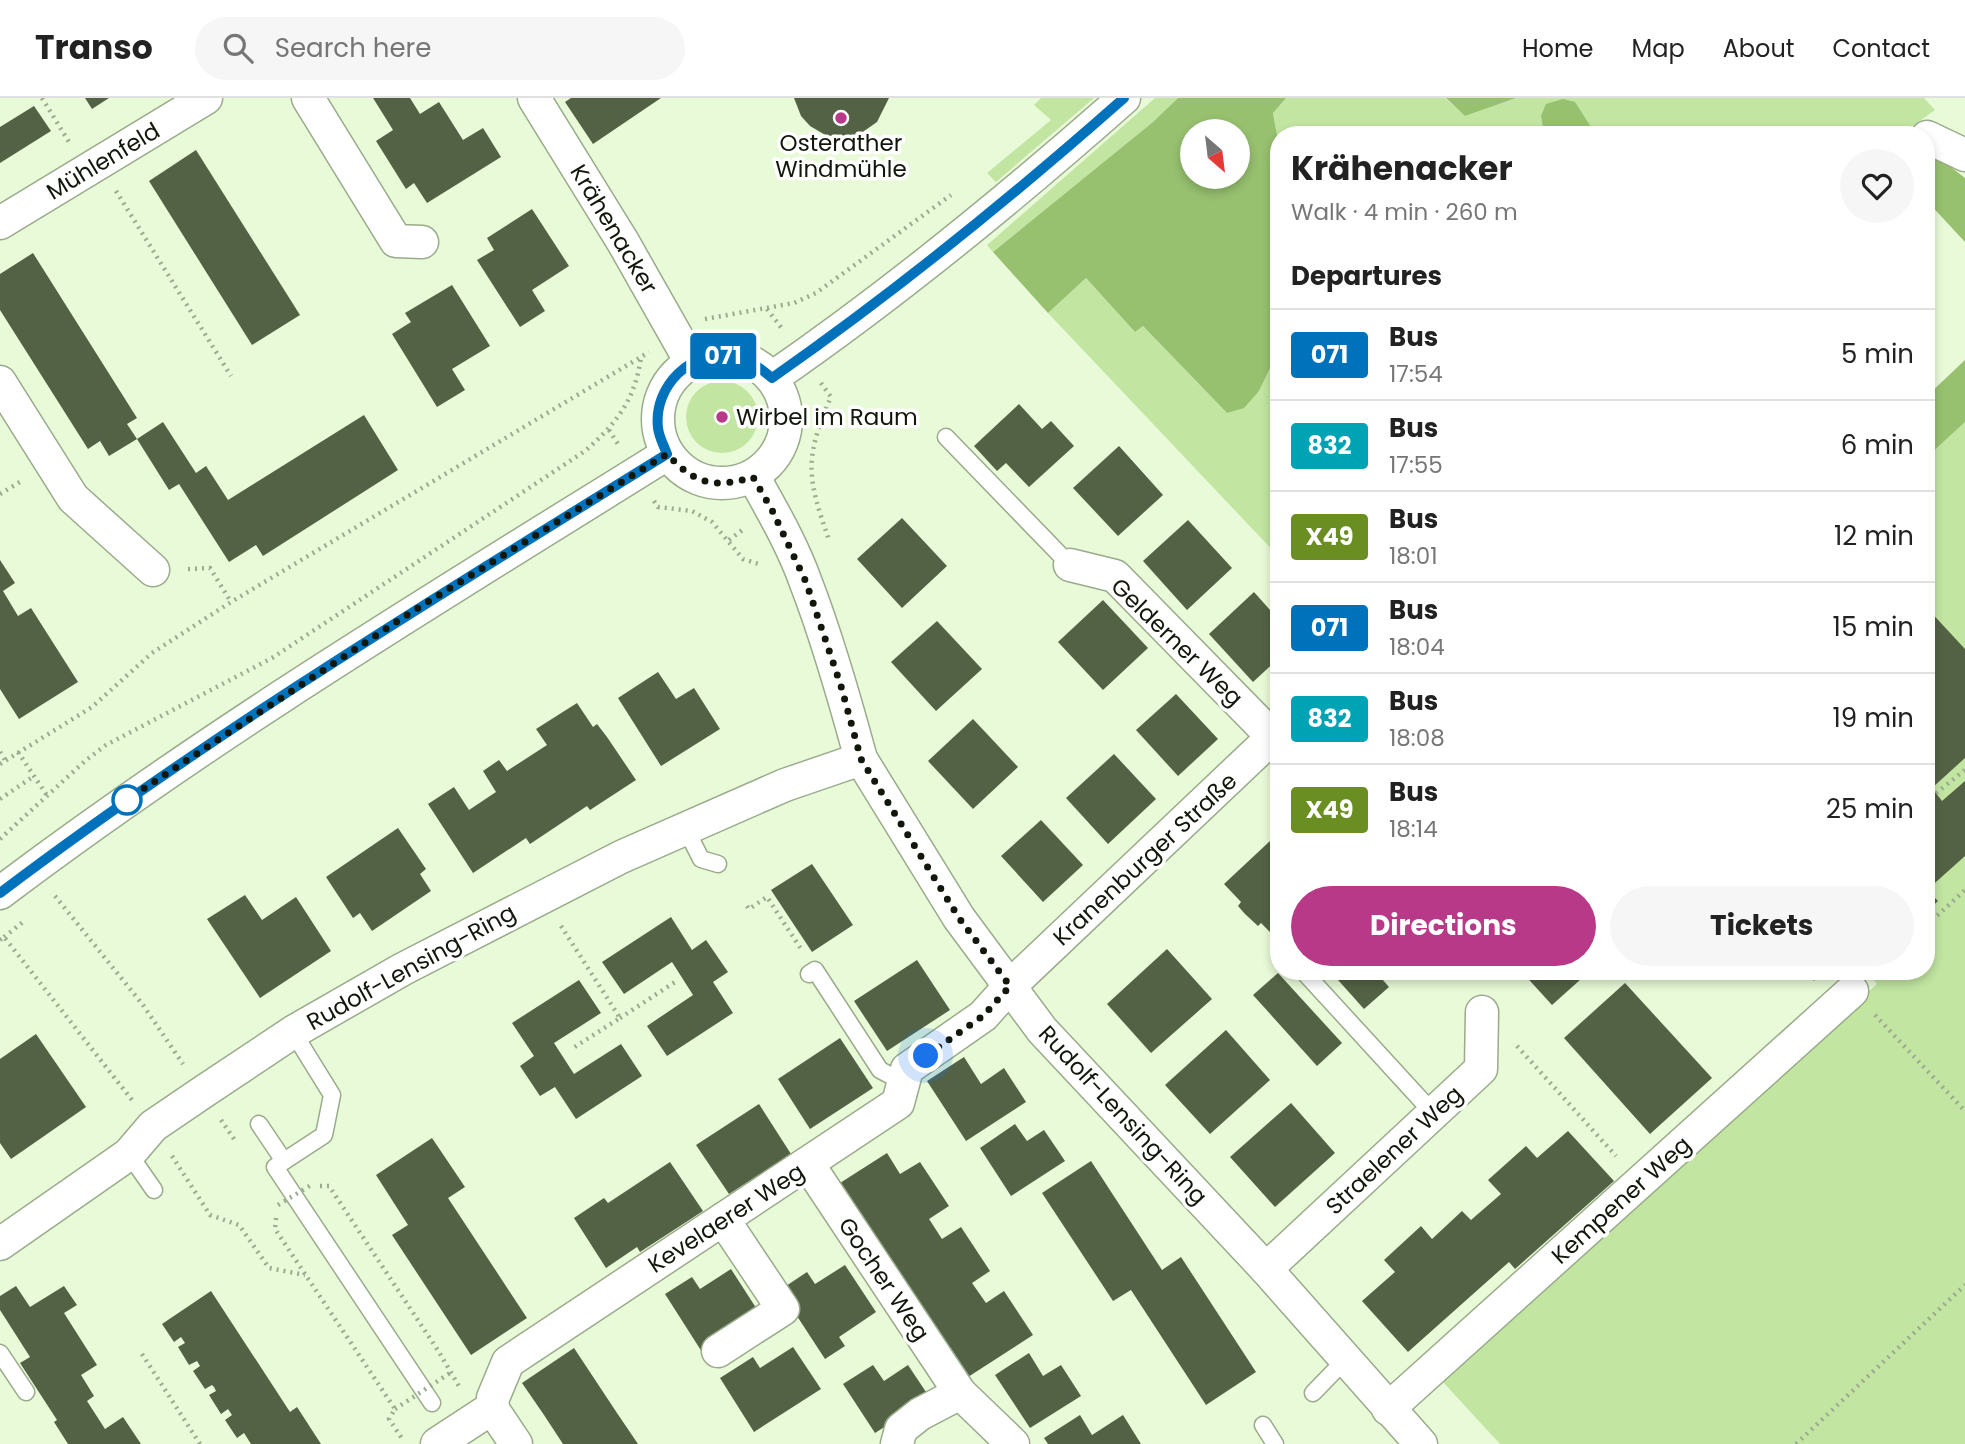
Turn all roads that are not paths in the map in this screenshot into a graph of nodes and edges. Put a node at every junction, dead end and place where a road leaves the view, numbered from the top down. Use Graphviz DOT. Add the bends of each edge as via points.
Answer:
graph roads {
  1 [pos="206,98"];
  2 [pos="308,98"];
  3 [pos="534,98"];
  4 [pos="1124,98"];
  5 [pos="1935,141"];
  6 [pos="1965,155"];
  7 [pos="0,223"];
  8 [pos="422,242"];
  9 [pos="684,350"];
  10 [pos="772,378"];
  11 [pos="0,382"];
  12 [pos="946,437"];
  13 [pos="667,454"];
  14 [pos="753,477"];
  15 [pos="1070,565"];
  16 [pos="153,570"];
  17 [pos="1270,728"];
  18 [pos="1270,740"];
  19 [pos="861,759"];
  20 [pos="686,829"];
  21 [pos="718,864"];
  22 [pos="0,892"];
  23 [pos="812,972"];
  24 [pos="1312,980"];
  25 [pos="1010,986"];
  26 [pos="1852,992"];
  27 [pos="1482,1012"];
  28 [pos="293,1032"];
  29 [pos="903,1082"];
  30 [pos="1434,1114"];
  31 [pos="258,1124"];
  32 [pos="129,1154"];
  33 [pos="284,1161"];
  34 [pos="808,1164"];
  35 [pos="153,1190"];
  36 [pos="723,1219"];
  37 [pos="0,1244"];
  38 [pos="1266,1269"];
  39 [pos="718,1351"];
  40 [pos="0,1353"];
  41 [pos="1346,1359"];
  42 [pos="26,1392"];
  43 [pos="960,1393"];
  44 [pos="1313,1393"];
  45 [pos="480,1401"];
  46 [pos="432,1403"];
  47 [pos="1388,1409"];
  48 [pos="1263,1425"];
  49 [pos="996,1438"];
  50 [pos="426,1440"];
  51 [pos="516,1444"];
  52 [pos="897,1444"];
  53 [pos="1275,1444"];
  54 [pos="1421,1444"];
  1 -- 7 [label="street, Mühlenfeld"];
  2 -- 8 [label="street" via="396,241"];
  3 -- 9 [label="street, Krähenacker"];
  4 -- 10 [label="street" via="955,240"];
  5 -- 6 [label="street"];
  9 -- 10 [label="street" via="734,356 755,364"];
  9 -- 13 [label="street" via="659,403 658,429"];
  10 -- 14 [label="street" via="783,398 787,420 771,463"];
  11 -- 16 [label="street" via="74,498"];
  12 -- 15 [label="lane"];
  13 -- 14 [label="street" via="684,472 705,482 730,484"];
  13 -- 22 [label="street" via="362,643 92,824"];
  14 -- 19 [label="street, Rudolf-Lensing-Ring" via="806,582"];
  15 -- 17 [label="street, Gelderner Weg" via="1115,576"];
  18 -- 25 [label="street, Kranenburger Straße"];
  19 -- 20 [label="street, Rudolf-Lensing-Ring" via="785,785"];
  19 -- 25 [label="street, Rudolf-Lensing-Ring" via="959,918"];
  20 -- 21 [label="lane" via="701,859"];
  20 -- 28 [label="street, Rudolf-Lensing-Ring" via="542,896"];
  23 -- 29 [label="lane" via="880,1070"];
  24 -- 30 [label="lane"];
  25 -- 29 [label="street, Kevelaerer Weg" via="983,1016 907,1069"];
  25 -- 38 [label="street, Rudolf-Lensing-Ring" via="1042,1030"];
  26 -- 47 [label="street, Kempener Weg"];
  27 -- 30 [label="street, Straelener Weg" via="1480,1069"];
  28 -- 32 [label="street, Rudolf-Lensing-Ring" via="153,1126"];
  28 -- 33 [label="lane" via="338,1096 324,1135"];
  29 -- 34 [label="street, Kevelaerer Weg" via="898,1103"];
  30 -- 38 [label="street, Straelener Weg"];
  31 -- 33 [label="lane"];
  32 -- 35 [label="lane"];
  32 -- 37 [label="street, Rudolf-Lensing-Ring"];
  33 -- 46 [label="lane" via="275,1167"];
  34 -- 36 [label="street, Kevelaerer Weg"];
  34 -- 43 [label="street, Gocher Weg"];
  36 -- 39 [label="street" via="783,1309"];
  36 -- 45 [label="street, Kevelaerer Weg" via="508,1362 493,1398"];
  38 -- 41 [label="street, Rudolf-Lensing-Ring"];
  40 -- 42 [label="lane"];
  41 -- 44 [label="lane"];
  41 -- 47 [label="street, Rudolf-Lensing-Ring"];
  43 -- 49 [label="street, Gocher Weg"];
  43 -- 52 [label="street" via="901,1429"];
  45 -- 50 [label="street"];
  45 -- 51 [label="street"];
  47 -- 54 [label="street, Rudolf-Lensing-Ring"];
  48 -- 53 [label="lane"];
}
